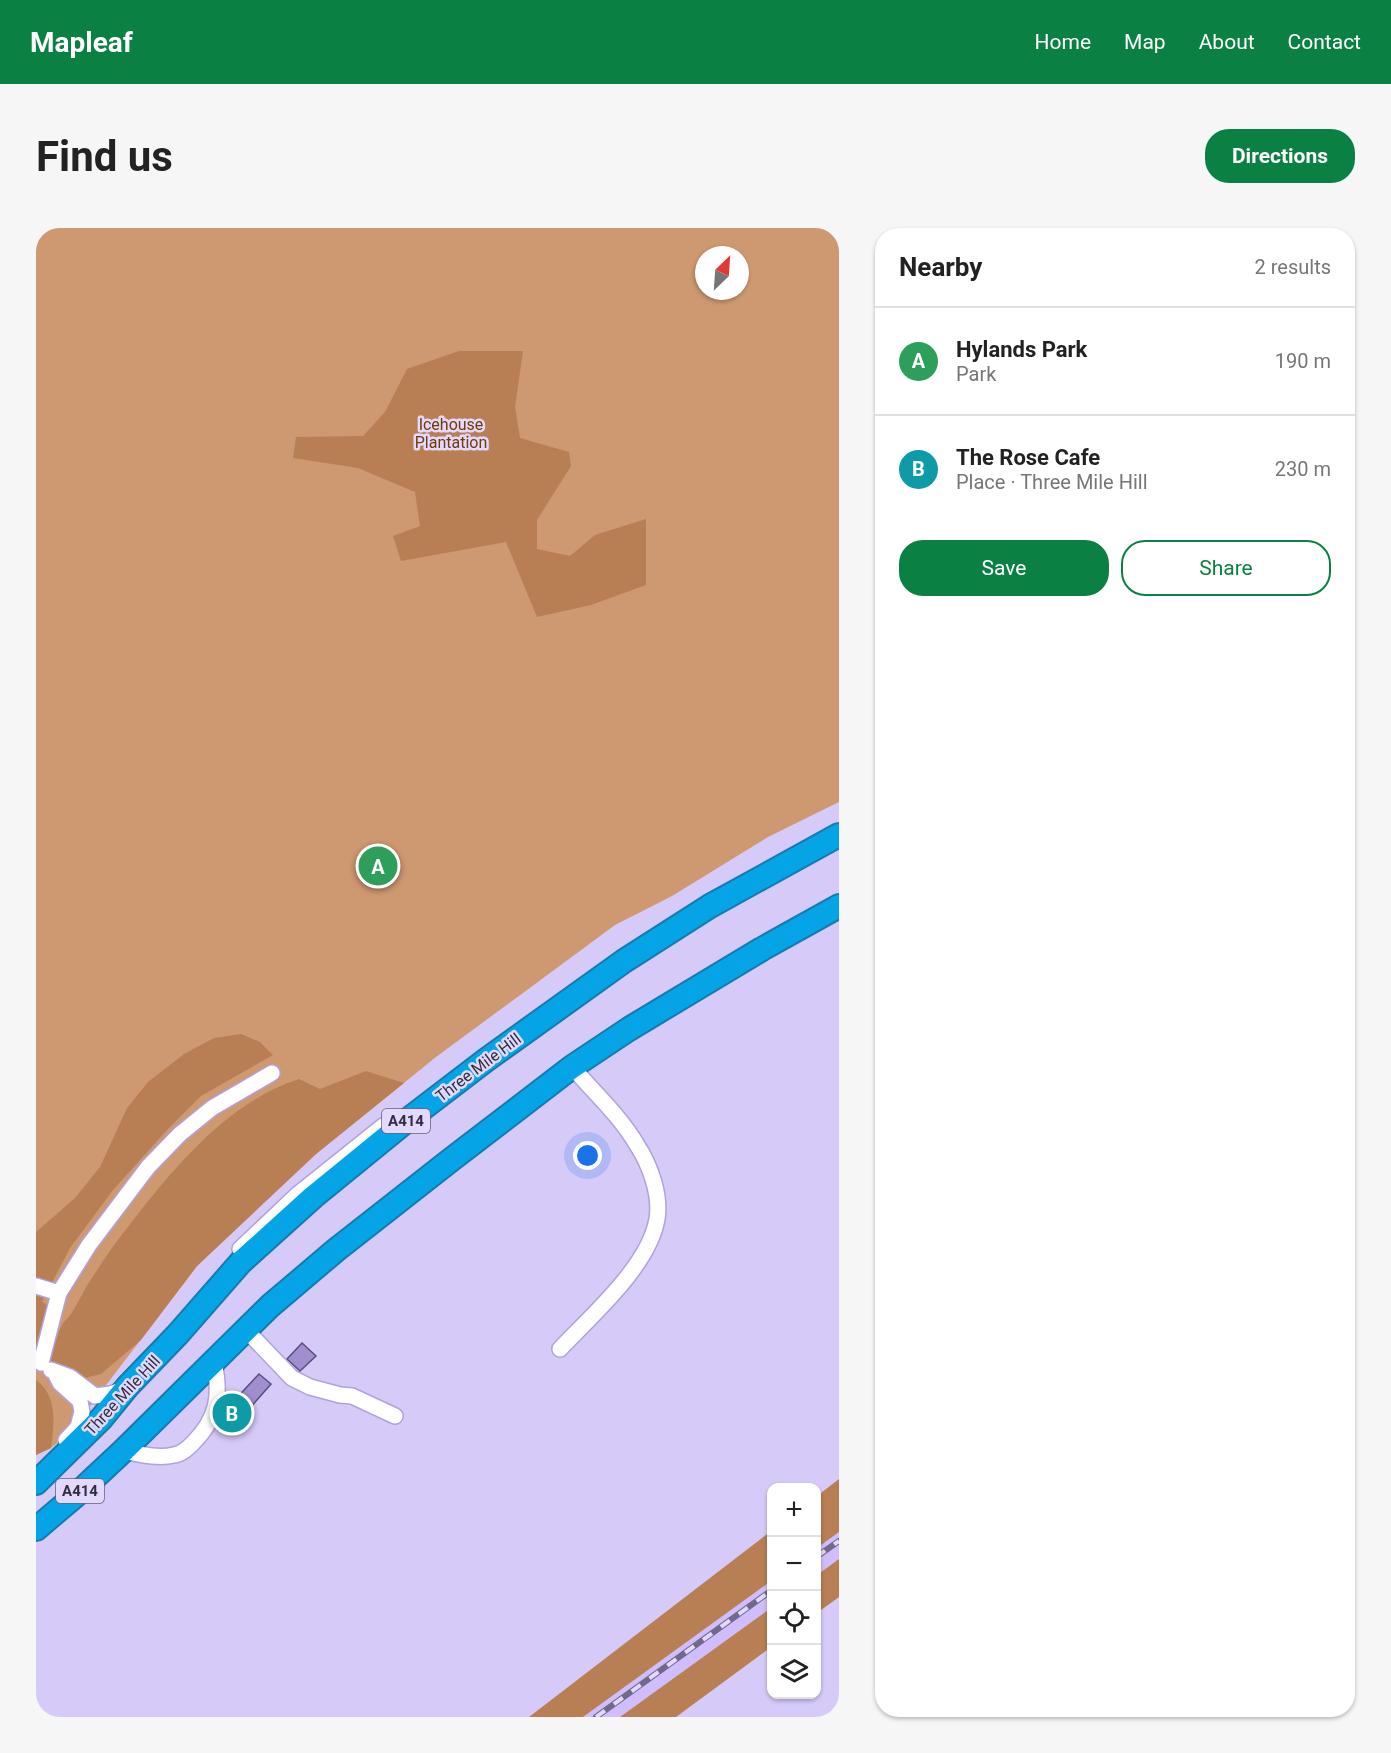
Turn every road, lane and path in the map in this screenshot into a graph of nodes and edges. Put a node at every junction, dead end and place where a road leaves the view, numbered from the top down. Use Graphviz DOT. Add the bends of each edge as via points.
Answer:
graph roads {
  1 [pos="839,835"];
  2 [pos="839,906"];
  3 [pos="572,1067"];
  4 [pos="272,1073"];
  5 [pos="36,1287"];
  6 [pos="59,1293"];
  7 [pos="246,1330"];
  8 [pos="560,1349"];
  9 [pos="214,1362"];
  10 [pos="43,1365"];
  11 [pos="128,1386"];
  12 [pos="395,1416"];
  13 [pos="123,1451"];
  14 [pos="36,1469"];
  15 [pos="36,1483"];
  16 [pos="36,1529"];
  1 -- 11 [label="highway, Three Mile Hill / A414" via="730,895 624,961 405,1122 241,1262"];
  2 -- 3 [label="highway, A414" via="670,1004"];
  3 -- 7 [label="highway, A414" via="336,1250"];
  3 -- 8 [label="lane" via="638,1146 655,1187 658,1212 640,1261"];
  4 -- 6 [label="lane" via="212,1108 148,1167 114,1209"];
  5 -- 6 [label="lane"];
  6 -- 10 [label="lane"];
  7 -- 9 [label="highway, A414"];
  7 -- 12 [label="lane" via="292,1378 310,1387 352,1396"];
  9 -- 13 [label="highway, A414"];
  9 -- 13 [label="lane" via="218,1396 209,1424 186,1450 164,1456"];
  10 -- 11 [label="lane" via="70,1377 95,1396"];
  10 -- 14 [label="lane" via="80,1401 82,1412 72,1435"];
  11 -- 15 [label="highway, Three Mile Hill / A414"];
  13 -- 16 [label="highway, A414"];
}
